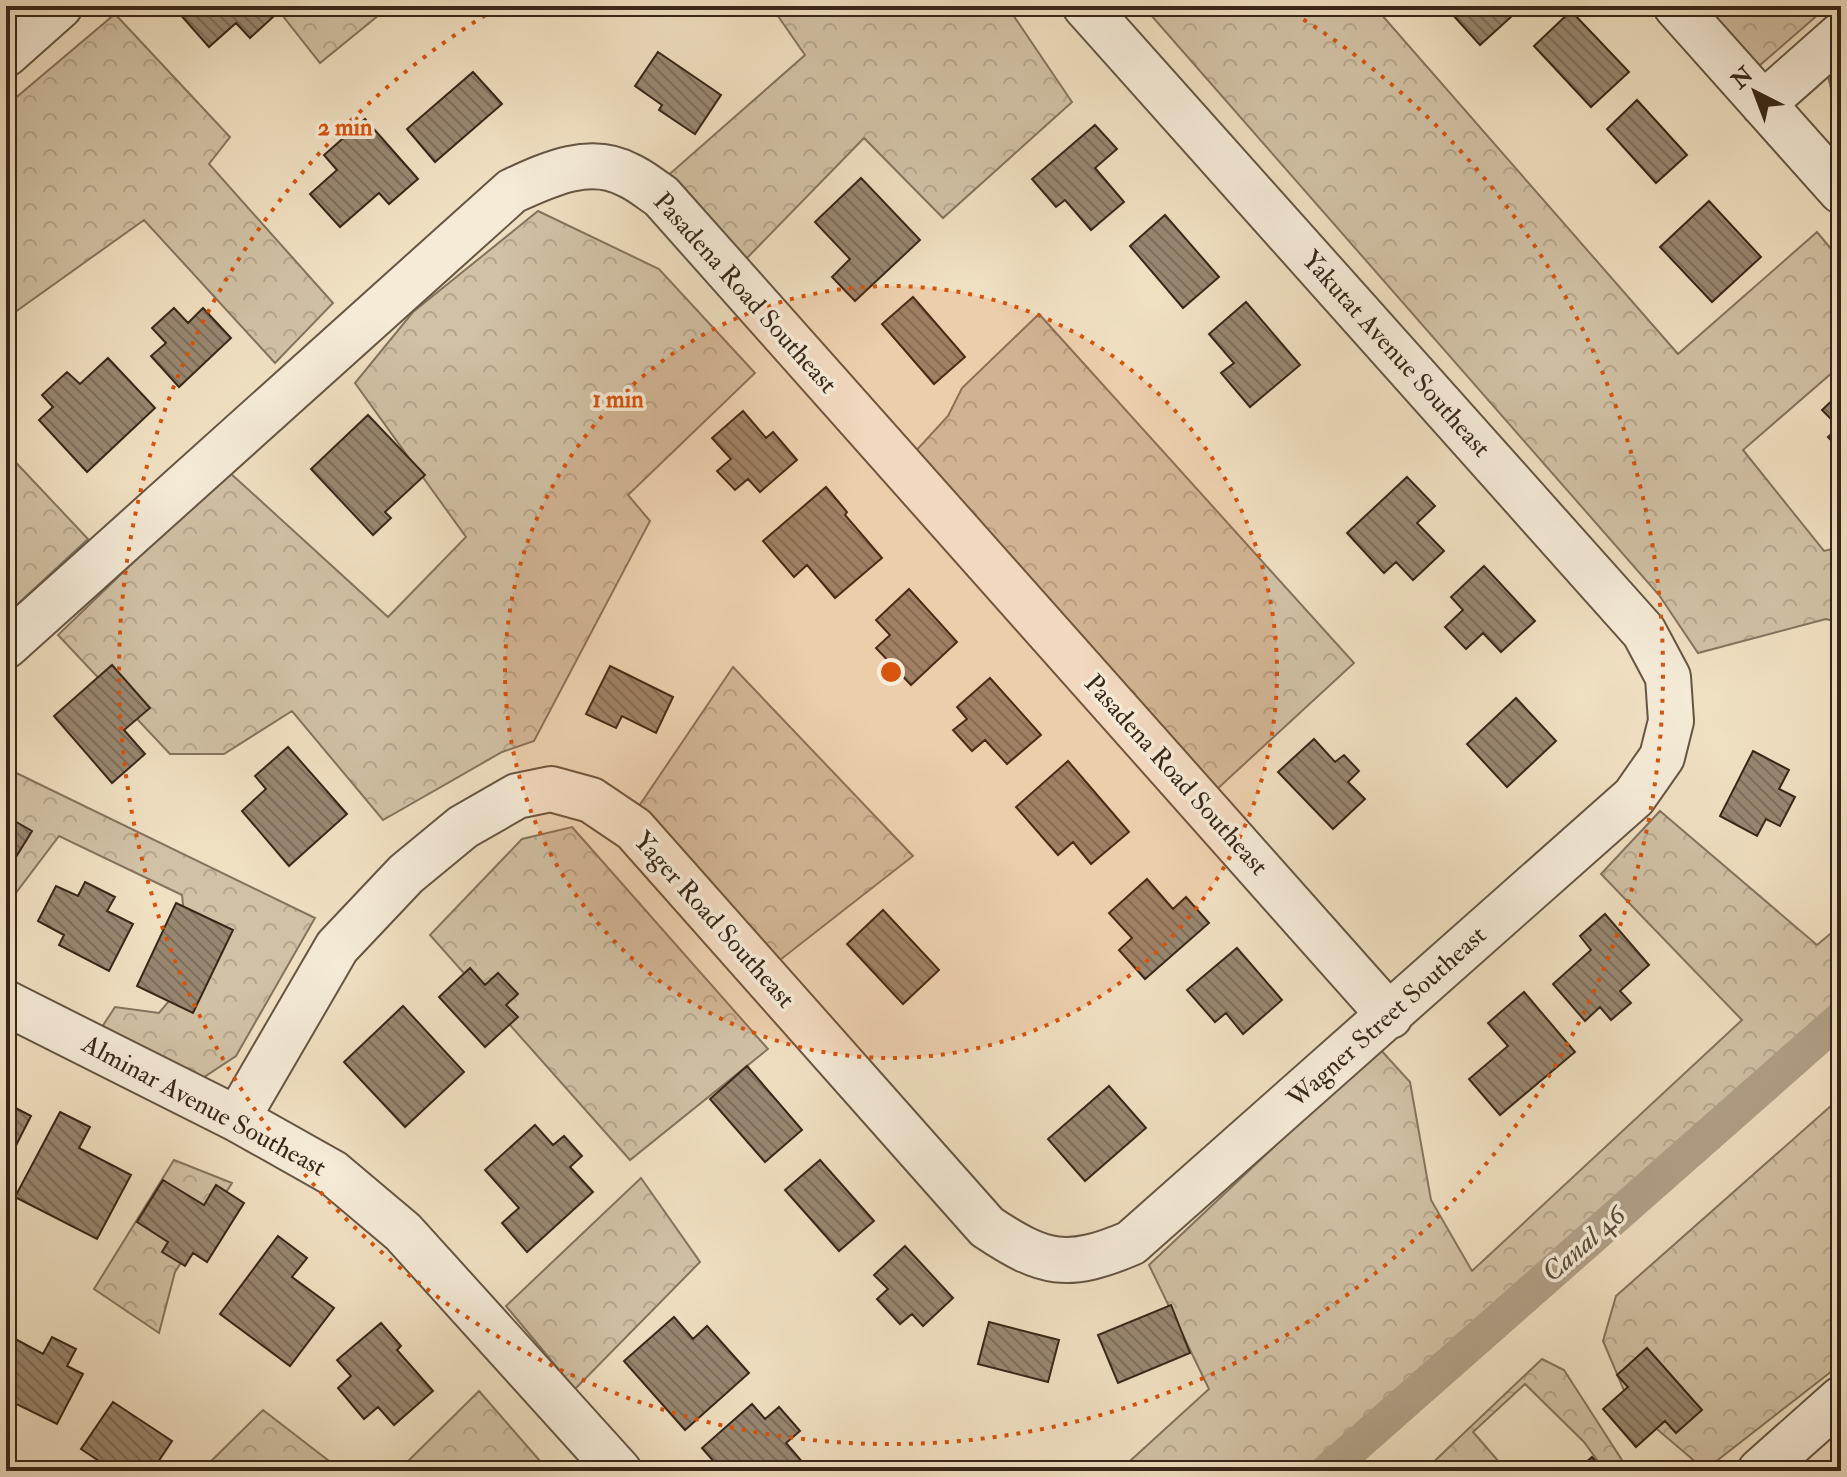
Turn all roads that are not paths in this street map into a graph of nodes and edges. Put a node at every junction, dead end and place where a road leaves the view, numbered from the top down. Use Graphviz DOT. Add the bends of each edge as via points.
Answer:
graph roads {
  1 [pos="60,6"];
  2 [pos="1085,6"];
  3 [pos="1676,6"];
  4 [pos="1841,35"];
  5 [pos="6,54"];
  6 [pos="1763,104"];
  7 [pos="1841,191"];
  8 [pos="6,646"];
  9 [pos="1671,721"];
  10 [pos="6,1003"];
  11 [pos="1390,1016"];
  12 [pos="237,1119"];
  13 [pos="1059,1261"];
  14 [pos="1841,1399"];
  15 [pos="619,1471"];
  16 [pos="1760,1471"];
  1 -- 5 [label="street"];
  2 -- 9 [label="street, Yakutat Avenue Southeast" via="1644,632 1668,677"];
  3 -- 6 [label="street"];
  4 -- 6 [label="street"];
  6 -- 7 [label="street"];
  8 -- 11 [label="street, Pasadena Road Southeast" via="512,191 555,171 594,166 626,173 661,196"];
  9 -- 11 [label="street, Wagner Street Southeast" via="1662,757 1634,797"];
  10 -- 12 [label="street, Alminar Avenue Southeast"];
  11 -- 13 [label="street, Wagner Street Southeast" via="1131,1243 1096,1258"];
  12 -- 13 [label="street, Yager Road Southeast" via="337,947 396,885 463,827 517,796 551,789 591,800 634,829 987,1227 1022,1250"];
  12 -- 15 [label="street, Alminar Avenue Southeast" via="333,1173 403,1232"];
  14 -- 16 [label="street"];
}
